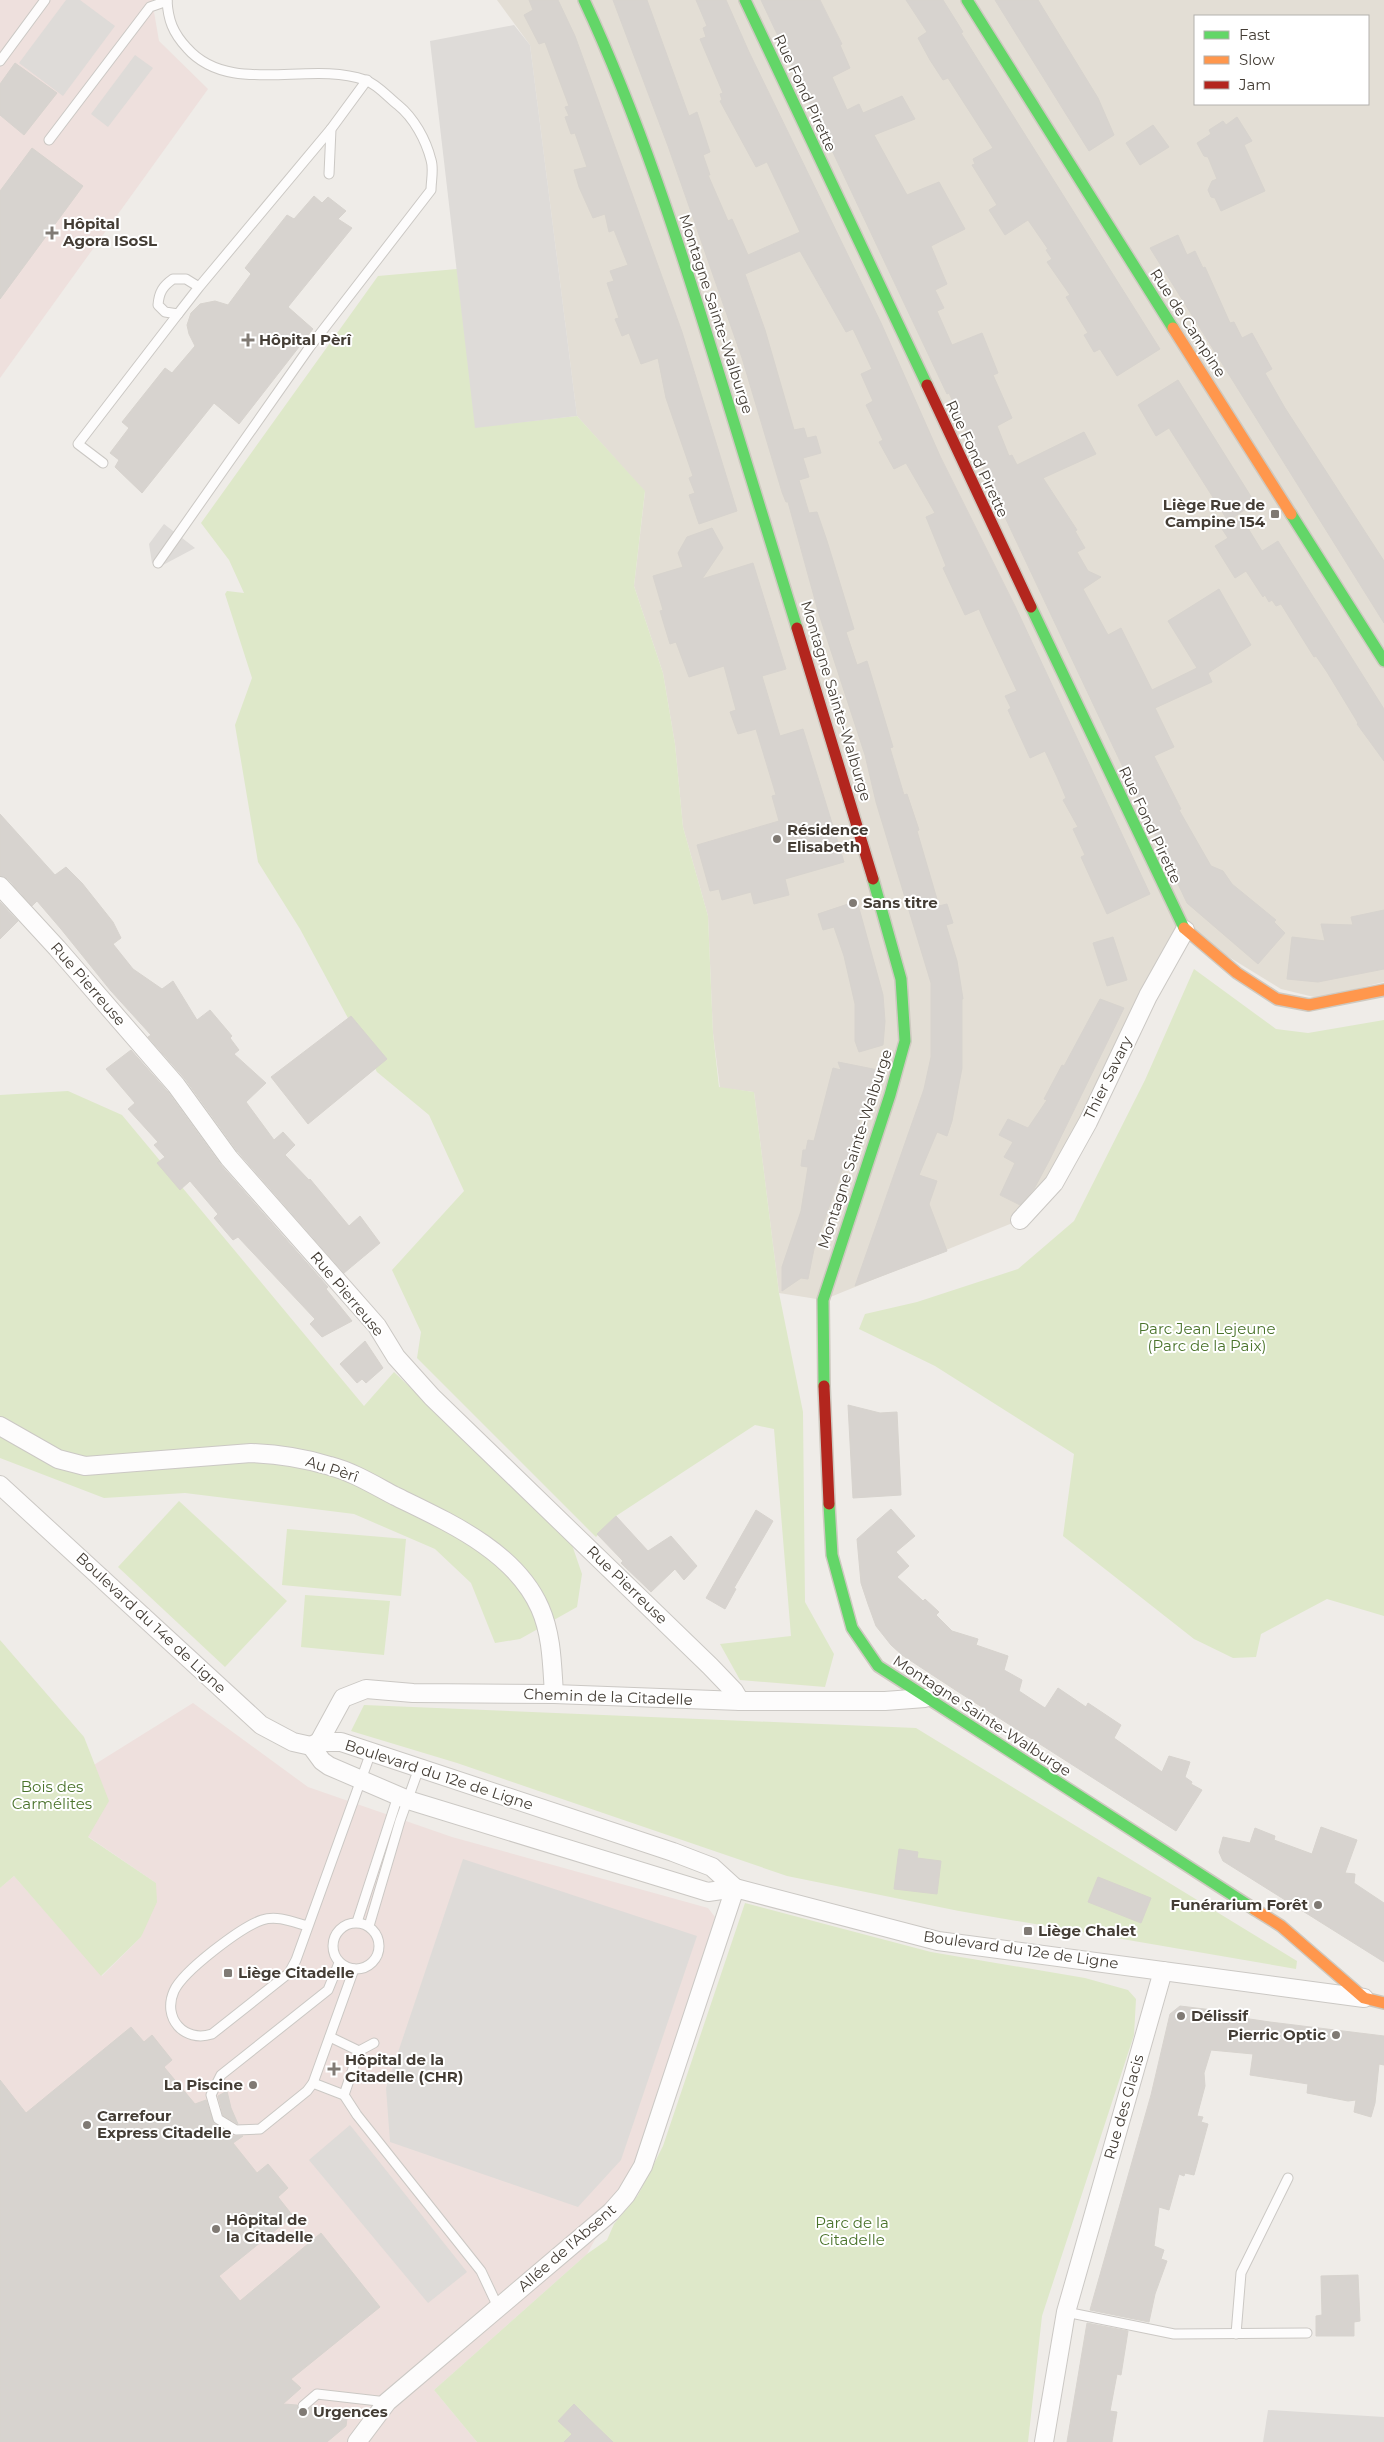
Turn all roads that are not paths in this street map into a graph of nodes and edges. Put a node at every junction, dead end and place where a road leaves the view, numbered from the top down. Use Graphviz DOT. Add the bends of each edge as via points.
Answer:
graph roads {
  1 [pos="45,0"];
  2 [pos="584,0"];
  3 [pos="745,0"];
  4 [pos="967,0"];
  5 [pos="167,1"];
  6 [pos="0,61"];
  7 [pos="367,80"];
  8 [pos="331,129"];
  9 [pos="49,140"];
  10 [pos="329,174"];
  11 [pos="199,287"];
  12 [pos="178,314"];
  13 [pos="103,463"];
  14 [pos="158,563"];
  15 [pos="1384,661"];
  16 [pos="0,886"];
  17 [pos="1185,930"];
  18 [pos="1384,990"];
  19 [pos="1020,1220"];
  20 [pos="0,1426"];
  21 [pos="0,1485"];
  22 [pos="554,1694"];
  23 [pos="924,1698"];
  24 [pos="740,1701"];
  25 [pos="315,1744"];
  26 [pos="371,1752"];
  27 [pos="419,1768"];
  28 [pos="360,1780"];
  29 [pos="403,1798"];
  30 [pos="735,1888"];
  31 [pos="357,1922"];
  32 [pos="307,1926"];
  33 [pos="369,1926"];
  34 [pos="340,1963"];
  35 [pos="354,1969"];
  36 [pos="1163,1971"];
  37 [pos="1364,1998"];
  38 [pos="1384,2004"];
  39 [pos="330,2037"];
  40 [pos="374,2043"];
  41 [pos="358,2051"];
  42 [pos="313,2083"];
  43 [pos="344,2095"];
  44 [pos="1288,2178"];
  45 [pos="498,2307"];
  46 [pos="1066,2312"];
  47 [pos="1307,2333"];
  48 [pos="1236,2334"];
  49 [pos="387,2402"];
  50 [pos="303,2406"];
  51 [pos="363,2439"];
  52 [pos="1044,2442"];
  1 -- 6 [label="lane"];
  2 -- 23 [label="street, Montagne Sainte-Walburge" via="642,138 690,280 858,825 901,979 904,1041 890,1095 823,1300 824,1418 832,1554 852,1628 878,1666"];
  3 -- 17 [label="street, Rue Fond Pirette"];
  4 -- 15 [label="street, Rue de Campine"];
  5 -- 7 [label="lane" via="169,20 178,38 210,67 232,73 307,74"];
  5 -- 9 [label="lane" via="150,7"];
  7 -- 8 [label="lane"];
  7 -- 14 [label="lane" via="411,116 432,161 431,190 310,348"];
  8 -- 10 [label="lane"];
  8 -- 11 [label="lane"];
  11 -- 12 [label="lane"];
  11 -- 12 [label="lane" via="186,279 173,278 163,286 158,304 165,312"];
  12 -- 13 [label="lane" via="78,444"];
  16 -- 24 [label="street, Rue Pierreuse" via="176,1085 229,1158 377,1326 396,1357 432,1397 710,1666"];
  17 -- 18 [label="street" via="1238,973 1277,999 1310,1006"];
  17 -- 19 [label="street, Thier Savary" via="1148,996 1088,1122 1054,1183"];
  20 -- 22 [label="street, Au Pèrî" via="58,1459 84,1466 251,1453 286,1456 357,1476 448,1523 509,1564 529,1589 545,1621 551,1646"];
  21 -- 25 [label="street, Boulevard du 14e de Ligne" via="261,1725 293,1742"];
  22 -- 24 [label="street, Chemin de la Citadelle"];
  22 -- 25 [label="street, Chemin de la Citadelle" via="413,1693 366,1689 343,1698"];
  23 -- 24 [label="street, Chemin de la Citadelle"];
  23 -- 37 [label="street, Montagne Sainte-Walburge" via="1281,1926"];
  25 -- 26 [label="street, Boulevard du 12e de Ligne" via="341,1742"];
  25 -- 28 [label="street, Boulevard du 12e de Ligne" via="322,1761"];
  26 -- 27 [label="street, Boulevard du 12e de Ligne"];
  26 -- 28 [label="lane"];
  27 -- 29 [label="lane"];
  27 -- 30 [label="street, Boulevard du 12e de Ligne" via="712,1867"];
  28 -- 29 [label="street, Boulevard du 12e de Ligne"];
  28 -- 32 [label="lane"];
  29 -- 30 [label="street, Boulevard du 12e de Ligne" via="708,1892"];
  29 -- 31 [label="lane"];
  29 -- 33 [label="lane"];
  30 -- 36 [label="street, Boulevard du 12e de Ligne" via="938,1941"];
  30 -- 45 [label="street, Allée de l'Absent" via="643,2166 626,2195 611,2212"];
  31 -- 33 [label="lane"];
  31 -- 34 [label="lane" via="340,1928 334,1936 332,1946"];
  32 -- 32 [label="lane" via="289,1974 212,2034 203,2037 188,2034 174,2022 171,1999 180,1979 242,1930 264,1919 283,1918"];
  33 -- 35 [label="lane" via="380,1941 379,1952 368,1966"];
  34 -- 35 [label="lane"];
  34 -- 42 [label="lane" via="328,1990 221,2075 211,2095 218,2119 236,2130 260,2129"];
  35 -- 39 [label="lane"];
  36 -- 37 [label="street"];
  36 -- 46 [label="street, Rue des Glacis"];
  37 -- 38 [label="street"];
  39 -- 41 [label="lane"];
  39 -- 42 [label="lane"];
  40 -- 41 [label="lane"];
  41 -- 43 [label="lane"];
  42 -- 43 [label="lane"];
  43 -- 45 [label="lane" via="481,2271"];
  44 -- 48 [label="lane" via="1242,2273"];
  45 -- 49 [label="street, Allée de l'Absent"];
  46 -- 48 [label="lane" via="1174,2334"];
  46 -- 52 [label="street, Rue des Glacis"];
  47 -- 48 [label="lane"];
  49 -- 50 [label="lane" via="318,2394"];
  49 -- 51 [label="street, Allée de l'Absent"];
}
